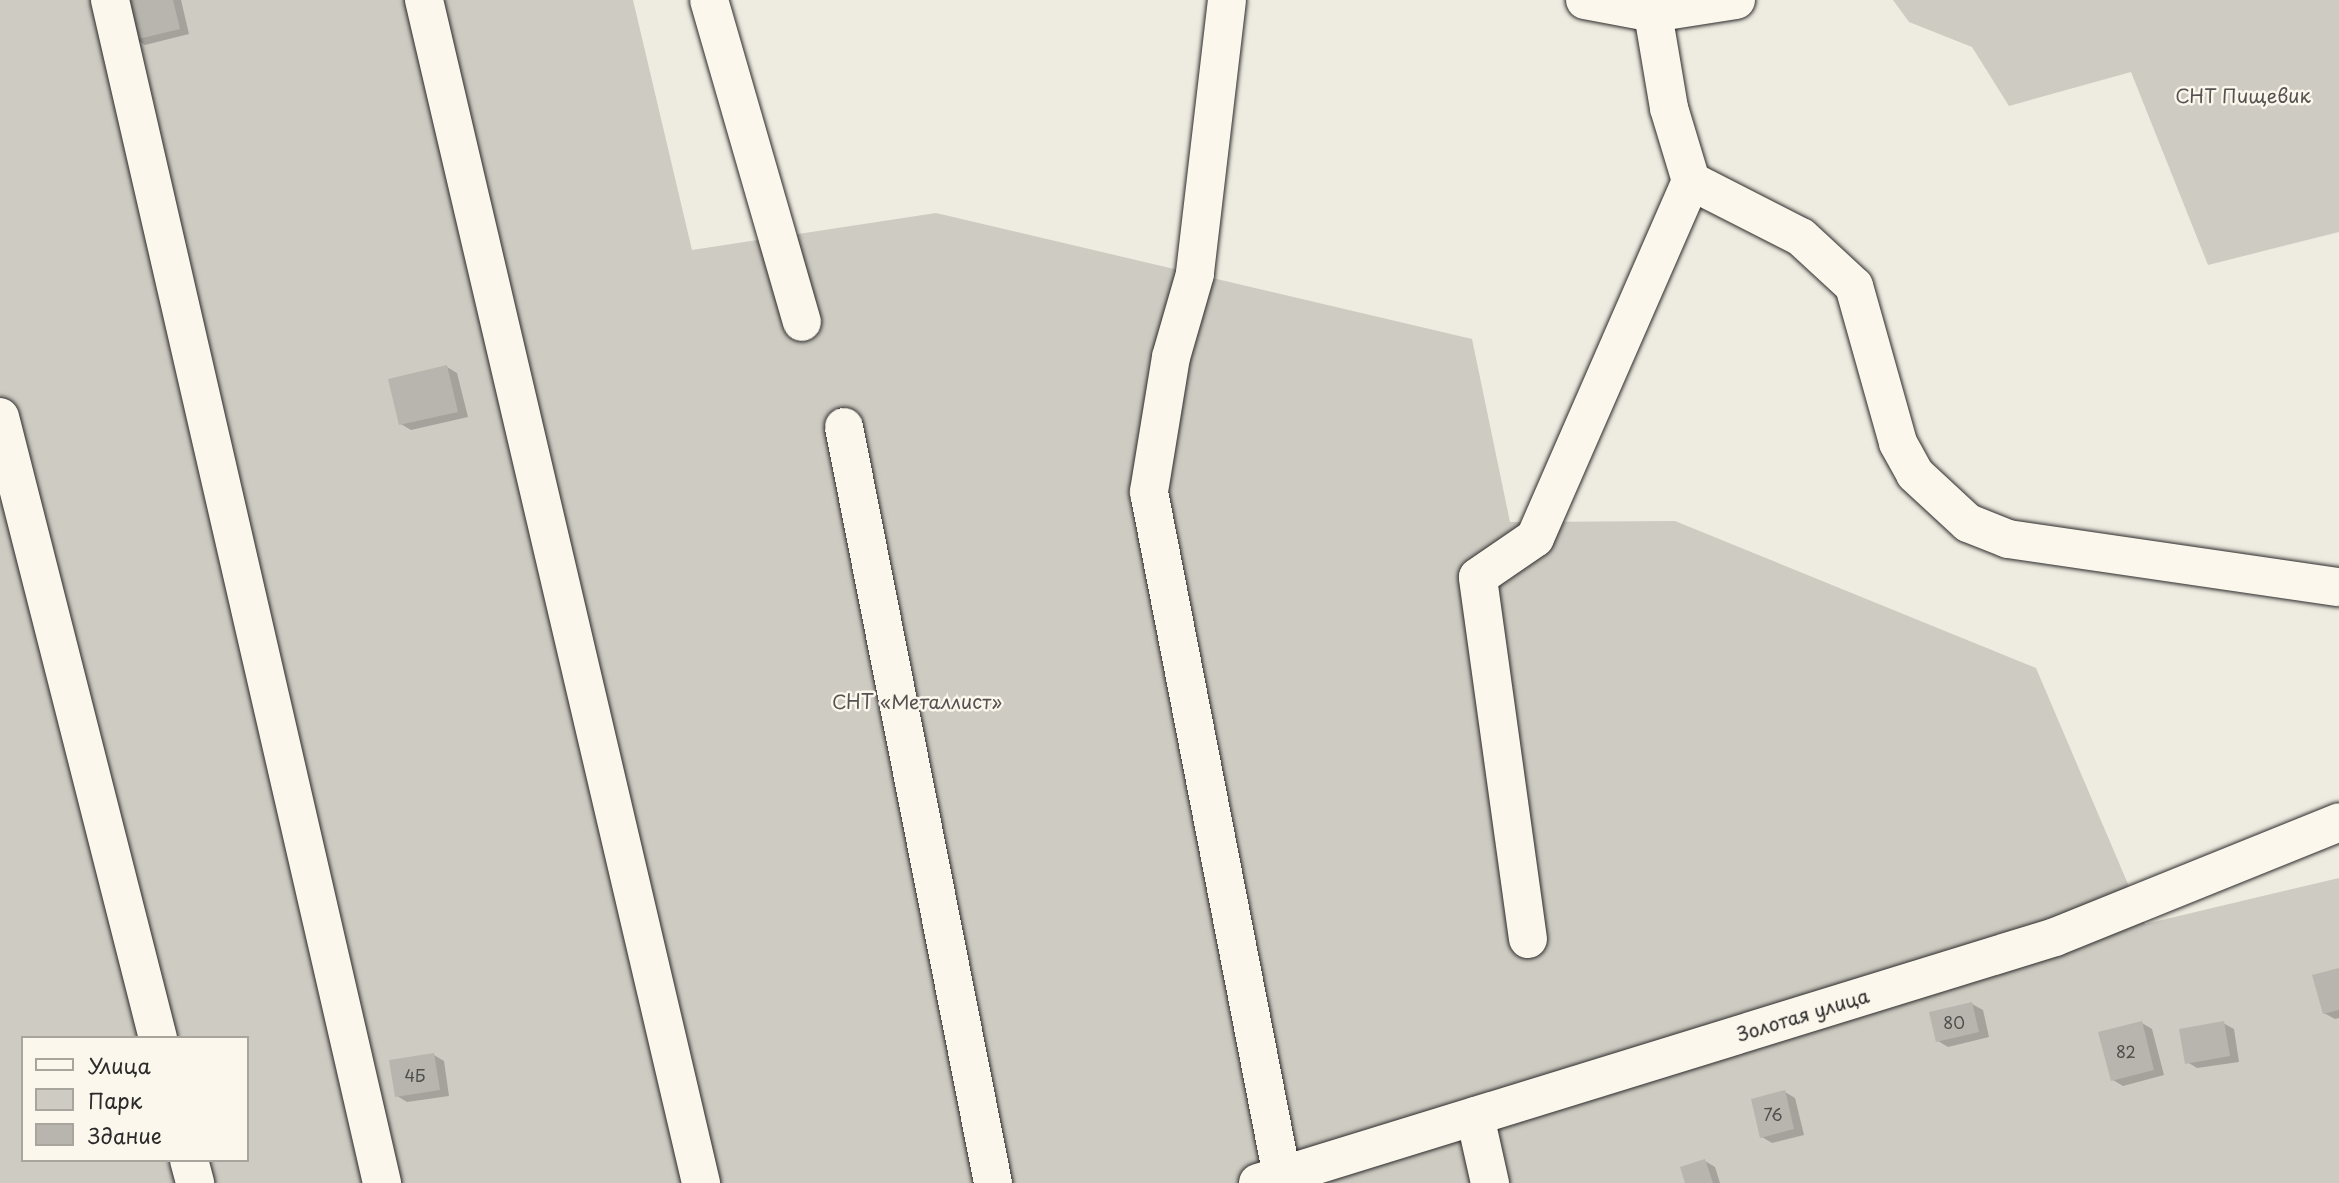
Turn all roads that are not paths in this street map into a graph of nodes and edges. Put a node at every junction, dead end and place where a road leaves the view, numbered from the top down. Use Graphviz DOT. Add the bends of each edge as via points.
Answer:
graph roads {
  1 [pos="110,0"];
  2 [pos="424,0"];
  3 [pos="709,0"];
  4 [pos="1227,0"];
  5 [pos="1585,0"];
  6 [pos="1736,0"];
  7 [pos="1653,13"];
  8 [pos="1691,181"];
  9 [pos="802,322"];
  10 [pos="0,417"];
  11 [pos="844,427"];
  12 [pos="2339,587"];
  13 [pos="2339,822"];
  14 [pos="1528,939"];
  15 [pos="157,1036"];
  16 [pos="1475,1116"];
  17 [pos="190,1162"];
  18 [pos="1270,1179"];
  19 [pos="195,1183"];
  20 [pos="382,1183"];
  21 [pos="701,1183"];
  22 [pos="993,1183"];
  23 [pos="1490,1183"];
  1 -- 20 [label="street"];
  2 -- 21 [label="street"];
  3 -- 9 [label="street"];
  4 -- 18 [label="street" via="1195,274 1171,358 1149,492"];
  5 -- 7 [label="street"];
  6 -- 7 [label="street"];
  7 -- 8 [label="street" via="1669,108"];
  8 -- 12 [label="street" via="1801,237 1854,286 1898,443 1915,474 1968,523 2008,539"];
  8 -- 14 [label="street" via="1535,538 1478,578"];
  10 -- 15 [label="street"];
  11 -- 22 [label="street"];
  13 -- 16 [label="street, Золотая улица" via="2055,937"];
  16 -- 18 [label="street, Золотая улица"];
  16 -- 23 [label="street"];
  17 -- 19 [label="street"];
}
